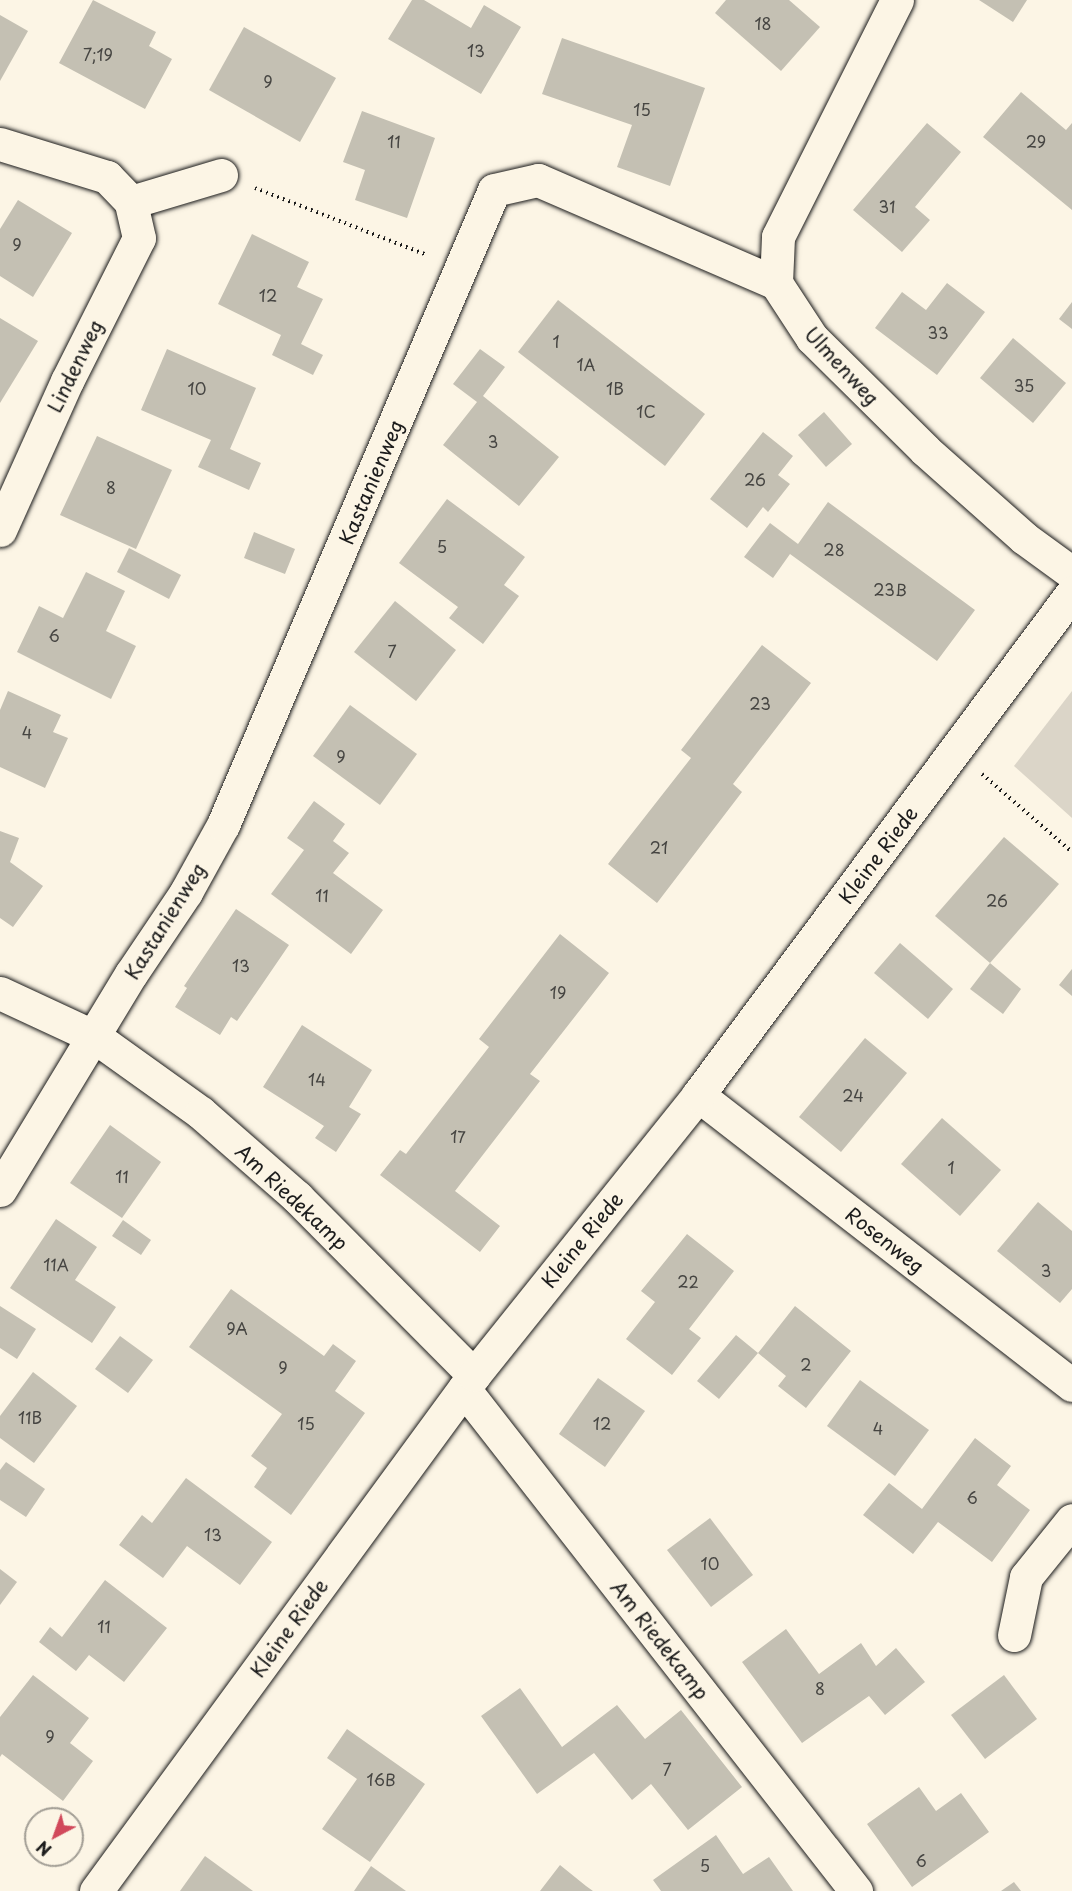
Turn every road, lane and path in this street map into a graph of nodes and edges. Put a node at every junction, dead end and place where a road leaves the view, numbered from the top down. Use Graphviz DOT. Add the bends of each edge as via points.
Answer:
graph roads {
  1 [pos="897,0"];
  2 [pos="0,144"];
  3 [pos="221,175"];
  4 [pos="131,202"];
  5 [pos="461,268"];
  6 [pos="776,283"];
  7 [pos="0,530"];
  8 [pos="1072,573"];
  9 [pos="1072,593"];
  10 [pos="957,751"];
  11 [pos="1072,852"];
  12 [pos="0,993"];
  13 [pos="95,1036"];
  14 [pos="698,1095"];
  15 [pos="0,1190"];
  16 [pos="469,1382"];
  17 [pos="1072,1385"];
  18 [pos="1072,1520"];
  19 [pos="1014,1635"];
  20 [pos="96,1891"];
  21 [pos="856,1891"];
  1 -- 6 [label="street" via="778,237"];
  2 -- 4 [label="street" via="107,177"];
  3 -- 4 [label="street"];
  3 -- 5 [label="path"];
  4 -- 7 [label="street, Lindenweg" via="140,238 67,381"];
  5 -- 6 [label="street, Kastanienweg" via="494,190 538,180"];
  5 -- 13 [label="street, Kastanienweg" via="223,825 186,892"];
  6 -- 8 [label="street, Ulmenweg" via="812,338 925,450 1024,538"];
  9 -- 10 [label="street, Kleine Riede"];
  10 -- 11 [label="path"];
  10 -- 14 [label="street, Kleine Riede"];
  12 -- 13 [label="street, Am Riedekamp"];
  13 -- 15 [label="street"];
  13 -- 16 [label="street, Am Riedekamp" via="201,1113 297,1197"];
  14 -- 16 [label="street, Kleine Riede"];
  14 -- 17 [label="street, Rosenweg"];
  16 -- 20 [label="street, Kleine Riede"];
  16 -- 21 [label="street, Am Riedekamp"];
  18 -- 19 [label="street" via="1026,1576"];
}
